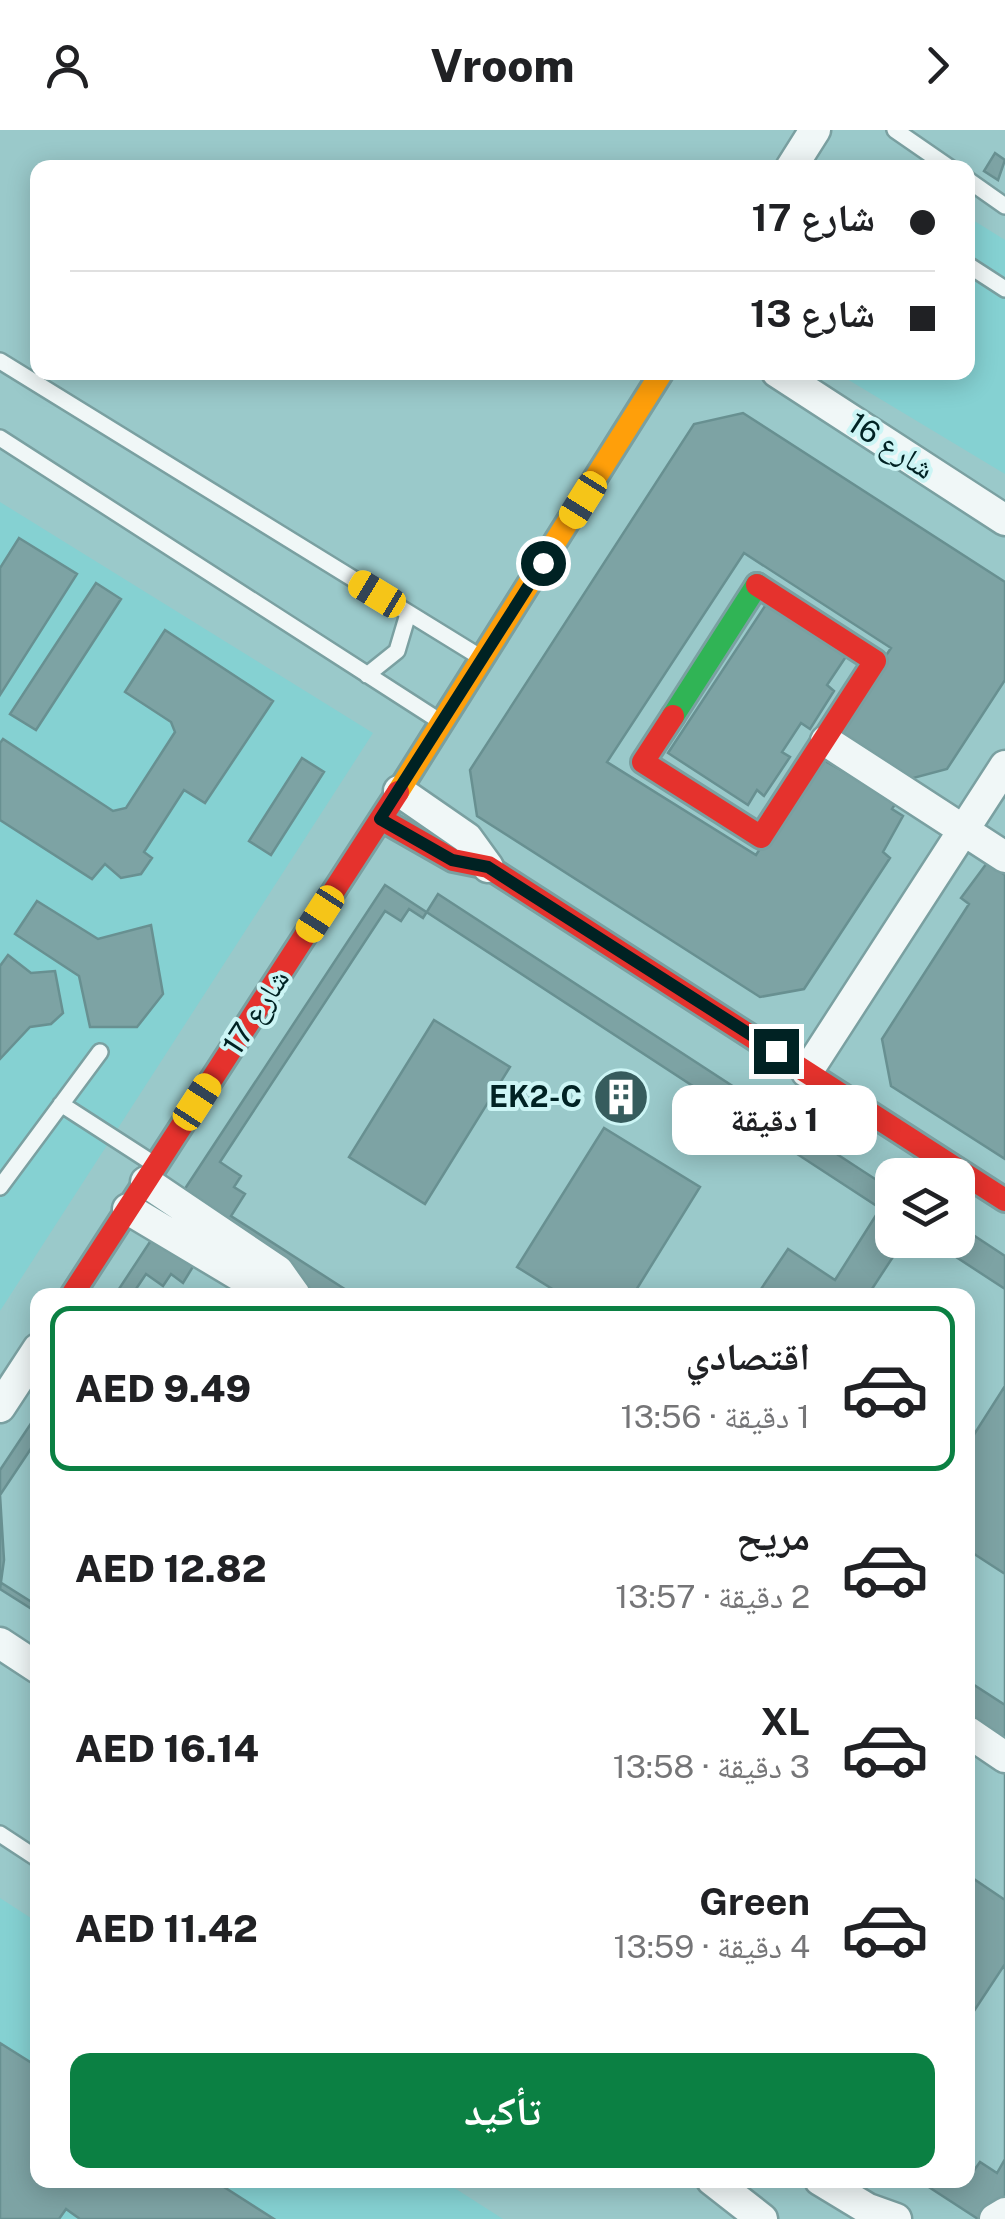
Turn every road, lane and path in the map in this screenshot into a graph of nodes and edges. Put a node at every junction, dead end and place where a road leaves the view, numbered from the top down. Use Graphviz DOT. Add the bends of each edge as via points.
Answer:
graph roads {
  1 [pos="815,130"];
  2 [pos="895,130"];
  3 [pos="926,151"];
  4 [pos="796,160"];
  5 [pos="920,160"];
  6 [pos="939,160"];
  7 [pos="975,185"];
  8 [pos="1005,206"];
  9 [pos="975,270"];
  10 [pos="1005,289"];
  11 [pos="0,361"];
  12 [pos="30,380"];
  13 [pos="31,380"];
  14 [pos="657,380"];
  15 [pos="789,380"];
  16 [pos="0,438"];
  17 [pos="1005,520"];
  18 [pos="408,614"];
  19 [pos="484,659"];
  20 [pos="368,675"];
  21 [pos="442,722"];
  22 [pos="826,742"];
  23 [pos="1005,766"];
  24 [pos="399,791"];
  25 [pos="380,819"];
  26 [pos="964,830"];
  27 [pos="1005,857"];
  28 [pos="488,867"];
  29 [pos="100,1052"];
  30 [pos="808,1072"];
  31 [pos="61,1104"];
  32 [pos="151,1174"];
  33 [pos="0,1187"];
  34 [pos="1005,1200"];
  35 [pos="128,1209"];
  36 [pos="77,1288"];
  37 [pos="260,1288"];
  38 [pos="290,1288"];
  39 [pos="30,1361"];
  40 [pos="0,1407"];
  41 [pos="0,1644"];
  42 [pos="30,1663"];
  43 [pos="975,1737"];
  44 [pos="1005,1757"];
  45 [pos="0,1834"];
  46 [pos="30,1854"];
  47 [pos="720,2188"];
  48 [pos="833,2188"];
  49 [pos="745,2214"];
  50 [pos="1005,2214"];
  51 [pos="896,2219"];
  52 [pos="994,2219"];
  1 -- 4 [label="street"];
  2 -- 3 [label="lane"];
  3 -- 5 [label="lane"];
  3 -- 6 [label="lane"];
  7 -- 8 [label="lane"];
  9 -- 10 [label="lane"];
  11 -- 12 [label="lane"];
  13 -- 18 [label="lane"];
  14 -- 19 [label="street, شارع 17"];
  15 -- 17 [label="street, شارع 16"];
  16 -- 20 [label="lane"];
  18 -- 19 [label="lane"];
  18 -- 20 [label="lane" via="397,651"];
  19 -- 21 [label="street, شارع 17"];
  20 -- 21 [label="lane"];
  21 -- 24 [label="street, شارع 17"];
  22 -- 22 [label="street" via="761,837 642,762 756,585 875,661"];
  22 -- 26 [label="street"];
  23 -- 26 [label="street"];
  24 -- 25 [label="street, شارع 17"];
  24 -- 28 [label="street" via="467,838"];
  25 -- 28 [label="street" via="452,860"];
  25 -- 32 [label="street, شارع 17"];
  26 -- 27 [label="street"];
  26 -- 30 [label="street"];
  28 -- 30 [label="street"];
  29 -- 31 [label="lane"];
  30 -- 34 [label="street"];
  31 -- 32 [label="lane"];
  31 -- 33 [label="lane"];
  32 -- 35 [label="street, شارع 17"];
  32 -- 38 [label="street" via="278,1271"];
  35 -- 36 [label="street, شارع 17"];
  35 -- 37 [label="street"];
  39 -- 40 [label="street"];
  41 -- 42 [label="street"];
  43 -- 44 [label="street"];
  45 -- 46 [label="lane"];
  47 -- 49 [label="street"];
  48 -- 51 [label="street"];
  50 -- 52 [label="street"];
}
